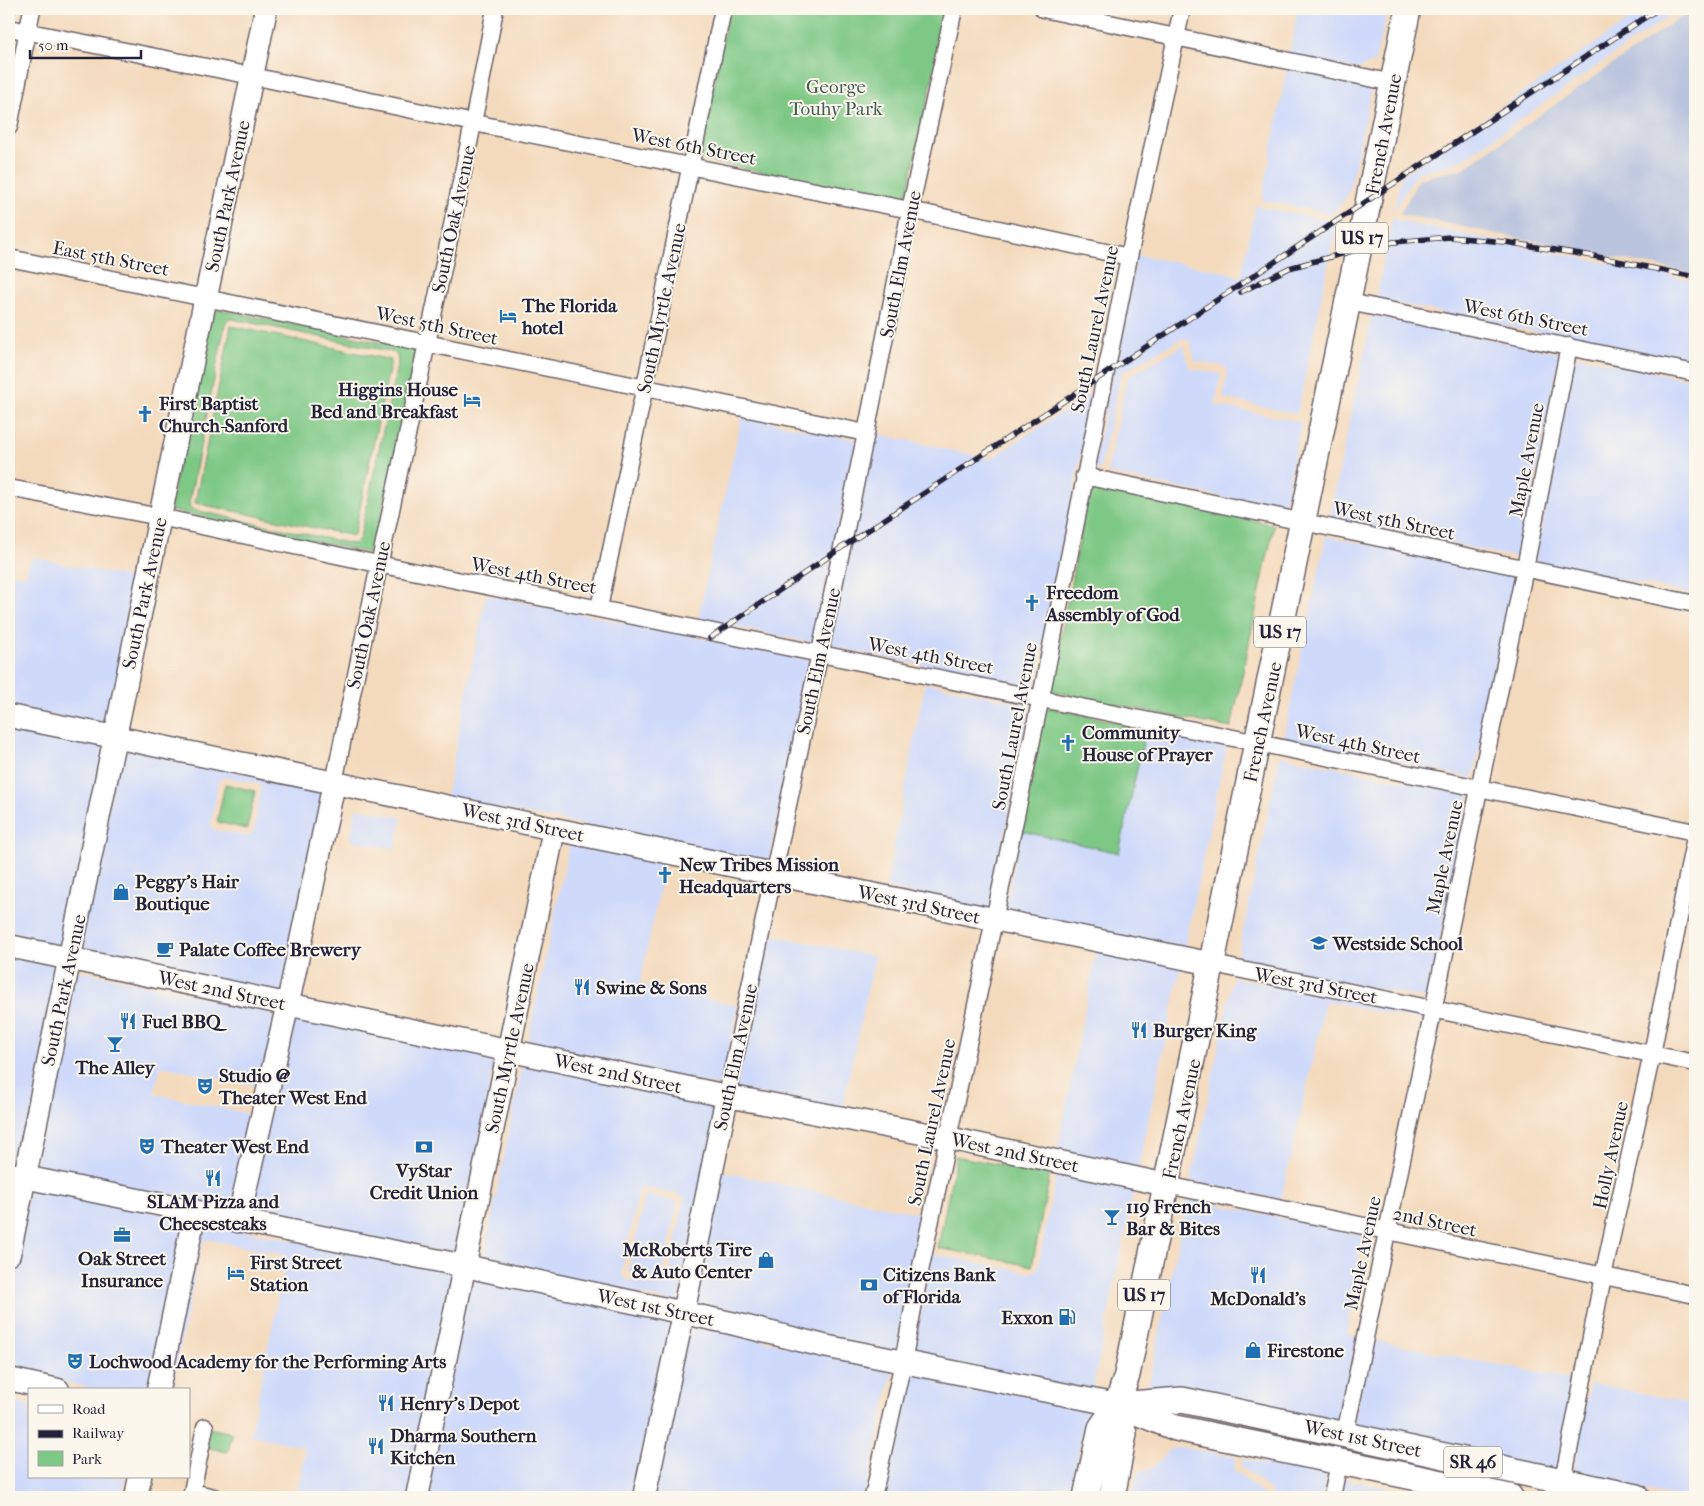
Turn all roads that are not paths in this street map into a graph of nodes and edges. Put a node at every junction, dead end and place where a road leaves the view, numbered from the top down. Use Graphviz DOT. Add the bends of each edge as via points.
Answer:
graph roads {
  1 [pos="32,9"];
  2 [pos="266,9"];
  3 [pos="495,9"];
  4 [pos="723,9"];
  5 [pos="954,9"];
  6 [pos="1043,9"];
  7 [pos="1182,9"];
  8 [pos="1408,9"];
  9 [pos="9,28"];
  10 [pos="27,32"];
  11 [pos="1177,36"];
  12 [pos="252,76"];
  13 [pos="1393,82"];
  14 [pos="474,123"];
  15 [pos="9,127"];
  16 [pos="691,165"];
  17 [pos="910,210"];
  18 [pos="1128,257"];
  19 [pos="9,258"];
  20 [pos="206,298"];
  21 [pos="1348,302"];
  22 [pos="426,344"];
  23 [pos="1569,346"];
  24 [pos="1695,373"];
  25 [pos="644,387"];
  26 [pos="866,433"];
  27 [pos="1084,476"];
  28 [pos="9,488"];
  29 [pos="160,517"];
  30 [pos="1303,522"];
  31 [pos="378,564"];
  32 [pos="1525,568"];
  33 [pos="1695,604"];
  34 [pos="599,608"];
  35 [pos="820,653"];
  36 [pos="1041,697"];
  37 [pos="9,716"];
  38 [pos="115,737"];
  39 [pos="1257,742"];
  40 [pos="334,783"];
  41 [pos="1479,788"];
  42 [pos="554,829"];
  43 [pos="1695,832"];
  44 [pos="1695,837"];
  45 [pos="774,873"];
  46 [pos="995,920"];
  47 [pos="9,946"];
  48 [pos="70,958"];
  49 [pos="1212,964"];
  50 [pos="288,1003"];
  51 [pos="1434,1009"];
  52 [pos="509,1049"];
  53 [pos="1652,1054"];
  54 [pos="1695,1063"];
  55 [pos="727,1096"];
  56 [pos="948,1138"];
  57 [pos="17,1176"];
  58 [pos="1168,1185"];
  59 [pos="195,1212"];
  60 [pos="238,1221"];
  61 [pos="1388,1231"];
  62 [pos="9,1254"];
  63 [pos="465,1266"];
  64 [pos="1603,1276"];
  65 [pos="1695,1295"];
  66 [pos="683,1314"];
  67 [pos="903,1362"];
  68 [pos="9,1379"];
  69 [pos="49,1388"];
  70 [pos="158,1388"];
  71 [pos="1117,1405"];
  72 [pos="205,1427"];
  73 [pos="1345,1434"];
  74 [pos="1339,1462"];
  75 [pos="140,1478"];
  76 [pos="1563,1481"];
  77 [pos="1484,1492"];
  78 [pos="191,1495"];
  79 [pos="136,1497"];
  80 [pos="214,1497"];
  81 [pos="418,1497"];
  82 [pos="644,1497"];
  83 [pos="873,1497"];
  84 [pos="1086,1497"];
  85 [pos="1112,1497"];
  86 [pos="1332,1497"];
  87 [pos="1510,1497"];
  88 [pos="1637,1497"];
  1 -- 10 [label="street"];
  2 -- 12 [label="street, South Park Avenue"];
  3 -- 14 [label="street, South Oak Avenue"];
  4 -- 16 [label="street, South Myrtle Avenue"];
  5 -- 17 [label="street, South Elm Avenue"];
  6 -- 11 [label="street"];
  7 -- 11 [label="street, South Laurel Avenue"];
  8 -- 13 [label="main road, French Avenue / US 17"];
  9 -- 10 [label="street, West 6th Street"];
  10 -- 12 [label="street, West 6th Street"];
  10 -- 15 [label="street"];
  11 -- 13 [label="street"];
  11 -- 18 [label="street, South Laurel Avenue"];
  12 -- 14 [label="street, West 6th Street"];
  12 -- 20 [label="street, South Park Avenue"];
  13 -- 21 [label="main road, French Avenue / US 17"];
  14 -- 16 [label="street, West 6th Street"];
  14 -- 22 [label="street, South Oak Avenue"];
  16 -- 17 [label="street, West 6th Street"];
  16 -- 25 [label="street, South Myrtle Avenue"];
  17 -- 18 [label="street, West 6th Street"];
  17 -- 26 [label="street, South Elm Avenue"];
  18 -- 27 [label="street, South Laurel Avenue"];
  19 -- 20 [label="street, East 5th Street"];
  20 -- 22 [label="street, West 5th Street"];
  20 -- 29 [label="street, South Park Avenue"];
  21 -- 23 [label="street, West 6th Street"];
  21 -- 30 [label="main road, French Avenue / US 17"];
  22 -- 25 [label="street, West 5th Street"];
  22 -- 31 [label="street, South Oak Avenue"];
  23 -- 24 [label="street, West 6th Street"];
  23 -- 32 [label="street, Maple Avenue"];
  25 -- 26 [label="street, West 5th Street"];
  25 -- 34 [label="street, South Myrtle Avenue"];
  26 -- 35 [label="street, South Elm Avenue"];
  27 -- 30 [label="street, West 5th Street"];
  27 -- 36 [label="street, South Laurel Avenue"];
  28 -- 29 [label="street, West 4th Street"];
  29 -- 31 [label="street, West 4th Street"];
  29 -- 38 [label="street, South Park Avenue"];
  30 -- 32 [label="street, West 5th Street"];
  30 -- 39 [label="main road, French Avenue / US 17"];
  31 -- 34 [label="street, West 4th Street"];
  31 -- 40 [label="street, South Oak Avenue"];
  32 -- 33 [label="street, West 5th Street"];
  32 -- 41 [label="street, Maple Avenue"];
  34 -- 35 [label="street, West 4th Street"];
  35 -- 36 [label="street, West 4th Street"];
  35 -- 45 [label="street, South Elm Avenue"];
  36 -- 39 [label="street, West 4th Street"];
  36 -- 46 [label="street, South Laurel Avenue"];
  37 -- 38 [label="street, West 3rd Street"];
  38 -- 40 [label="street, West 3rd Street"];
  38 -- 48 [label="street, South Park Avenue"];
  39 -- 41 [label="street, West 4th Street"];
  39 -- 49 [label="main road, French Avenue / US 17"];
  40 -- 42 [label="street, West 3rd Street"];
  40 -- 50 [label="street, South Oak Avenue"];
  41 -- 43 [label="street, West 4th Street"];
  41 -- 51 [label="street, Maple Avenue"];
  42 -- 45 [label="street, West 3rd Street"];
  42 -- 52 [label="street, South Myrtle Avenue"];
  44 -- 53 [label="street, Holly Avenue"];
  45 -- 46 [label="street, West 3rd Street"];
  45 -- 55 [label="street, South Elm Avenue"];
  46 -- 49 [label="street, West 3rd Street"];
  46 -- 56 [label="street, South Laurel Avenue"];
  47 -- 48 [label="street, West 2nd Street"];
  48 -- 50 [label="street, West 2nd Street"];
  48 -- 57 [label="street, South Park Avenue"];
  49 -- 51 [label="street, West 3rd Street"];
  49 -- 58 [label="main road, French Avenue / US 17"];
  50 -- 52 [label="street, West 2nd Street"];
  50 -- 60 [label="street, South Oak Avenue"];
  51 -- 53 [label="street, West 3rd Street"];
  51 -- 61 [label="street, Maple Avenue"];
  52 -- 55 [label="street, West 2nd Street"];
  52 -- 63 [label="street, South Myrtle Avenue"];
  53 -- 54 [label="street, West 3rd Street"];
  53 -- 64 [label="street, Holly Avenue"];
  55 -- 56 [label="street, West 2nd Street"];
  55 -- 66 [label="street, South Elm Avenue"];
  56 -- 58 [label="street, West 2nd Street"];
  56 -- 67 [label="street, South Laurel Avenue"];
  57 -- 59 [label="street, West 1st Street"];
  57 -- 62 [label="street, South Park Avenue"];
  58 -- 61 [label="street, 2nd Street"];
  58 -- 71 [label="main road, French Avenue / US 17" via="1127,1375"];
  59 -- 60 [label="street, West 1st Street"];
  59 -- 70 [label="street"];
  60 -- 63 [label="street, West 1st Street"];
  61 -- 64 [label="street, 2nd Street"];
  61 -- 73 [label="street, Maple Avenue"];
  63 -- 66 [label="street, West 1st Street"];
  63 -- 81 [label="street, South Myrtle Avenue"];
  64 -- 65 [label="street, 2nd Street"];
  64 -- 76 [label="street, Holly Avenue"];
  66 -- 67 [label="street, West 1st Street"];
  66 -- 82 [label="street, South Elm Avenue"];
  67 -- 71 [label="street, West 1st Street"];
  67 -- 83 [label="street, South Laurel Avenue"];
  68 -- 69 [label="street"];
  71 -- 73 [label="main road, West 1st Street / SR 46" via="1182,1400"];
  71 -- 74 [label="main road, West 1st Street / SR 46" via="1176,1428"];
  71 -- 84 [label="main road, French Avenue" via="1101,1428"];
  71 -- 85 [label="main road" via="1124,1434"];
  72 -- 78 [label="street"];
  73 -- 76 [label="main road, West 1st Street / SR 46"];
  74 -- 77 [label="main road, West 1st Street / SR 46"];
  74 -- 86 [label="street"];
  75 -- 79 [label="street"];
  76 -- 77 [label="main road" via="1540,1490 1502,1482"];
  76 -- 88 [label="main road, West 1st Street / SR 46"];
  77 -- 87 [label="main road, West 1st Street / SR 46"];
  78 -- 80 [label="street"];
}
